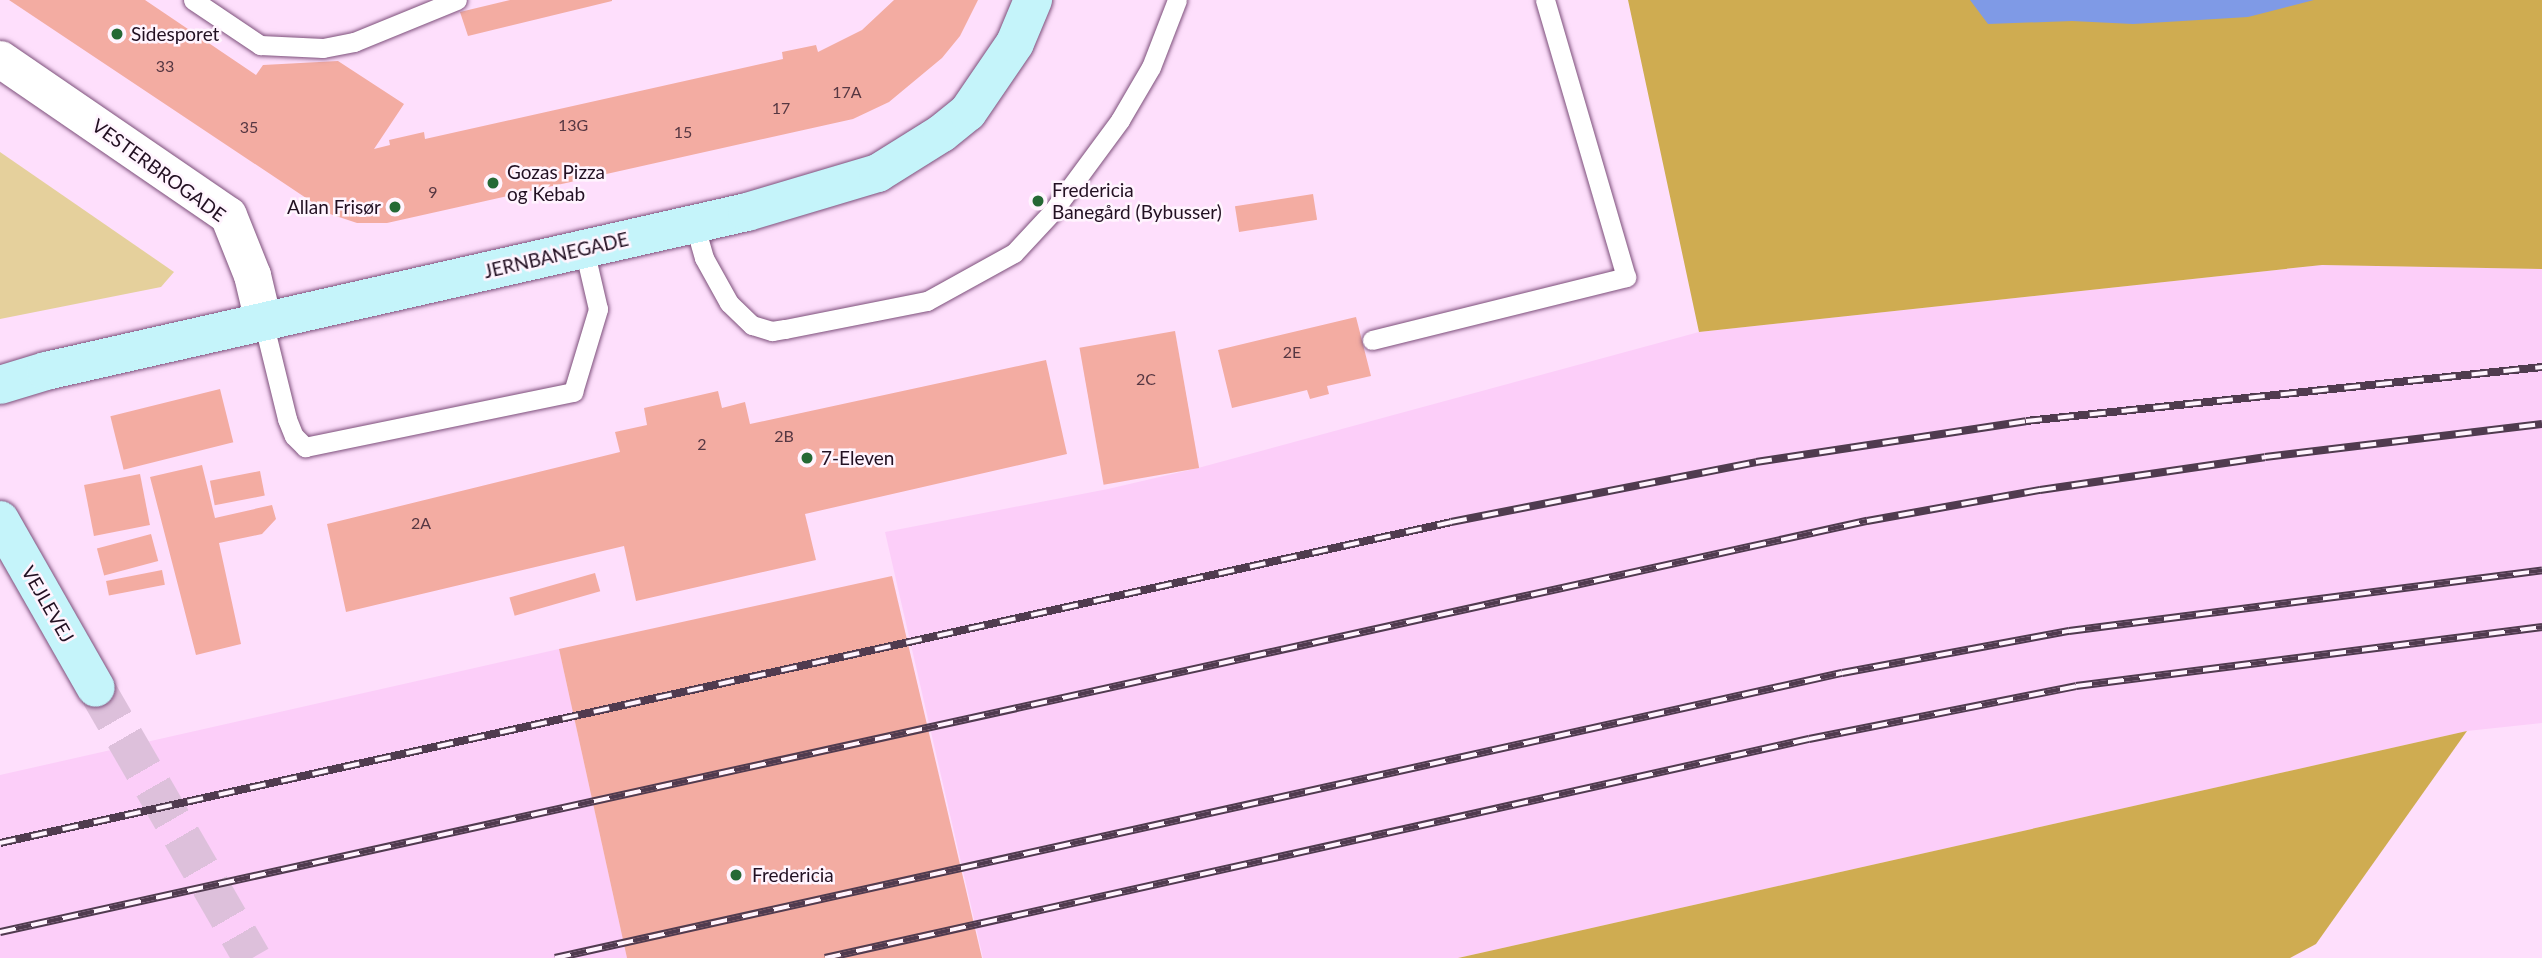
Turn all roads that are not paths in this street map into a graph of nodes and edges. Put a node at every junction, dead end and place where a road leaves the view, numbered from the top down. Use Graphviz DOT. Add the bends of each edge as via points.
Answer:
graph roads {
  1 [pos="193,0"];
  2 [pos="457,0"];
  3 [pos="1034,0"];
  4 [pos="1177,0"];
  5 [pos="1545,0"];
  6 [pos="0,59"];
  7 [pos="694,223"];
  8 [pos="584,249"];
  9 [pos="262,321"];
  10 [pos="1372,340"];
  11 [pos="0,384"];
  12 [pos="0,520"];
  13 [pos="96,688"];
  1 -- 2 [label="lane" via="260,45 323,48 354,41"];
  3 -- 7 [label="street, JERNBANEGADE" via="1015,43 981,98 942,133 878,173"];
  4 -- 7 [label="lane" via="1151,67 1120,120 1053,211 1014,253 927,301 772,331 752,325 729,303 704,258"];
  5 -- 10 [label="lane" via="1626,277"];
  6 -- 9 [label="street, VESTERBROGADE" via="228,215 252,275"];
  7 -- 8 [label="street, JERNBANEGADE"];
  8 -- 9 [label="street, JERNBANEGADE"];
  8 -- 9 [label="lane" via="598,309 573,392 305,447 287,419"];
  9 -- 11 [label="street, JERNBANEGADE"];
  12 -- 13 [label="street, VEJLEVEJ"];
}
